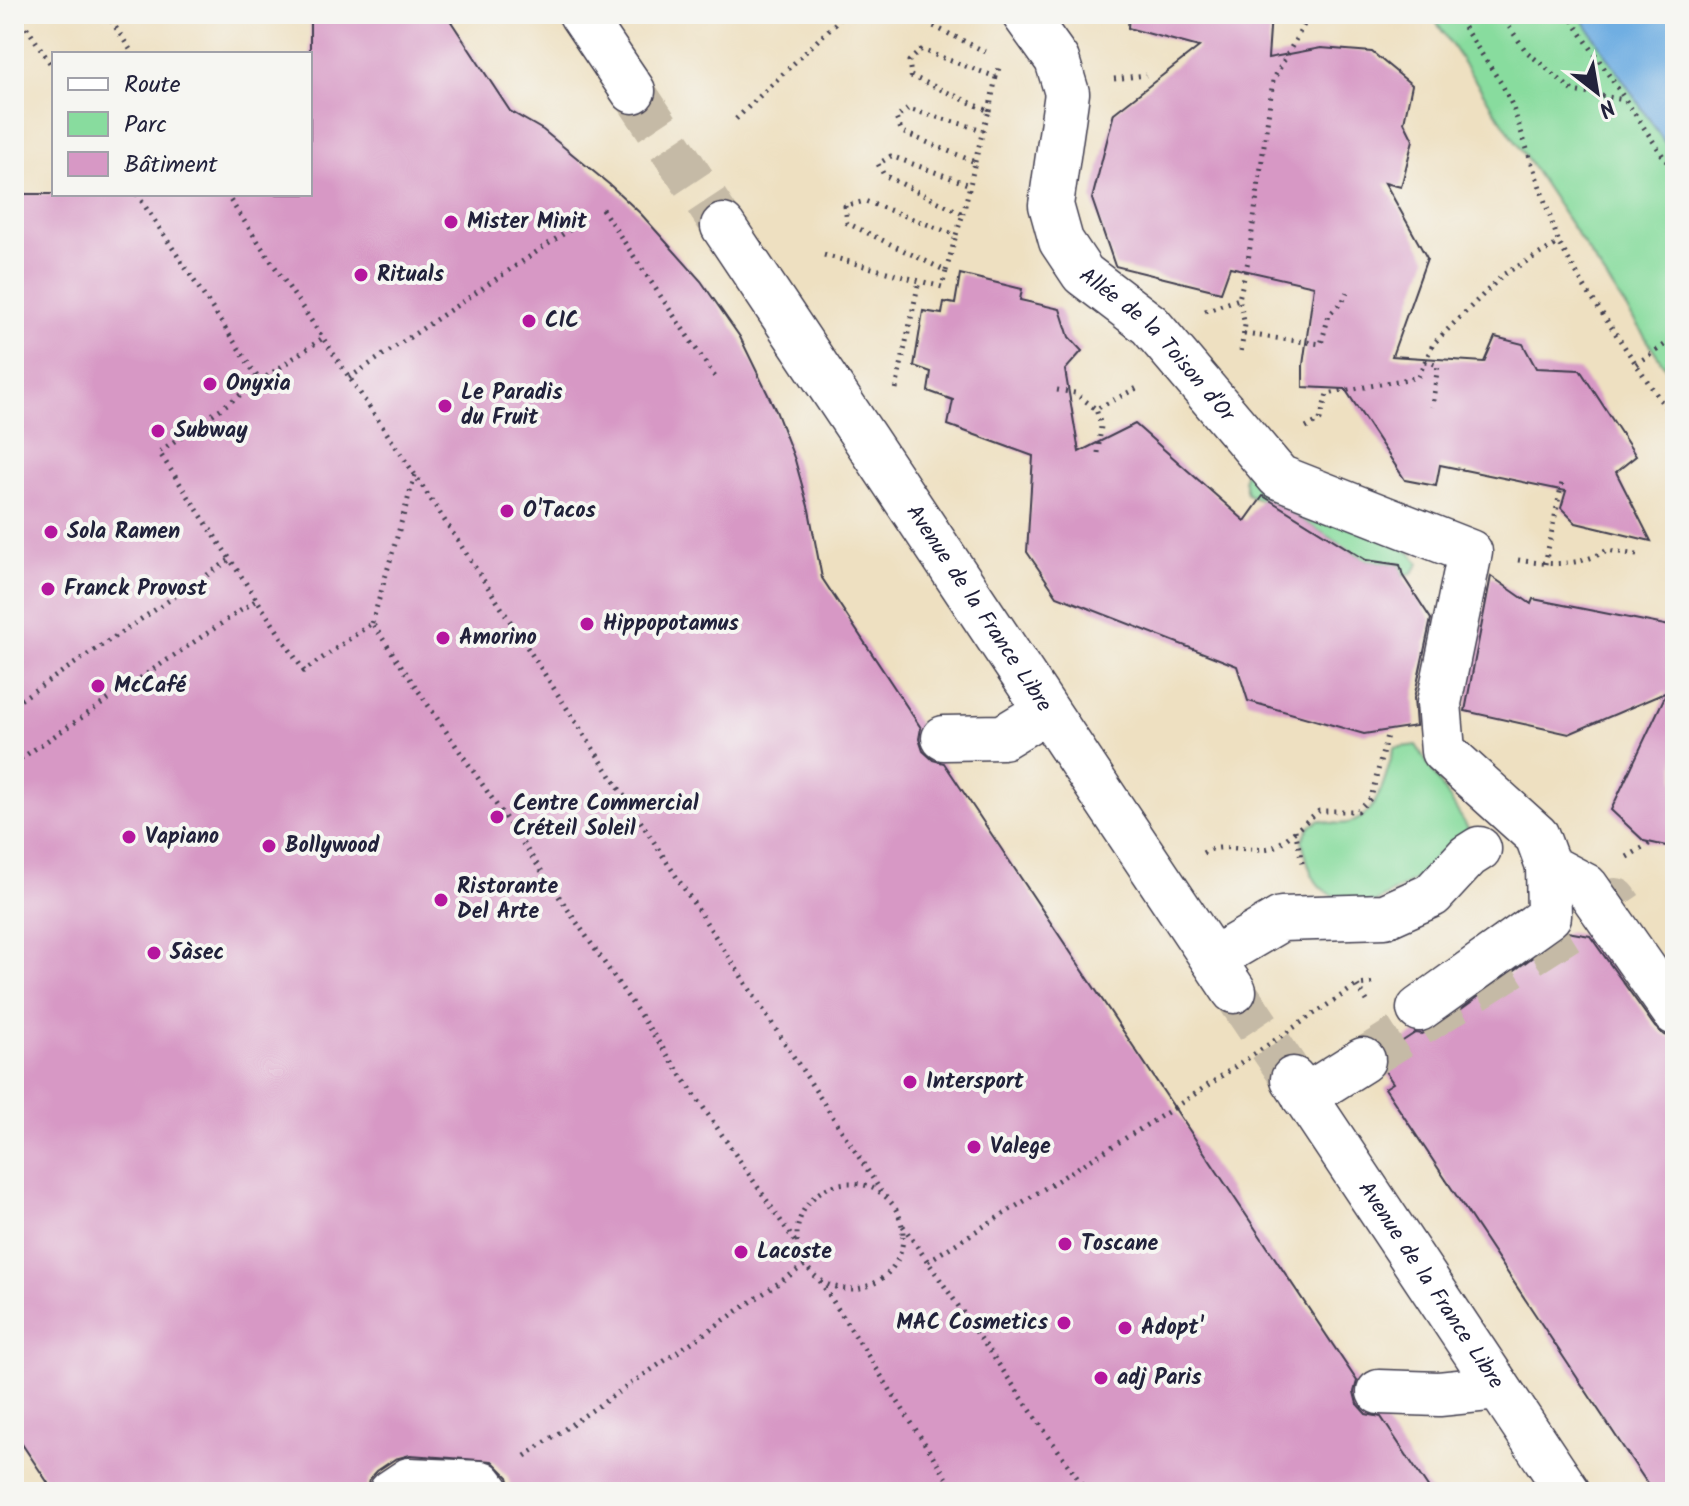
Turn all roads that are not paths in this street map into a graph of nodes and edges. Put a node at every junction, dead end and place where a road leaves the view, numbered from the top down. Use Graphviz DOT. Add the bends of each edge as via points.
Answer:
graph roads {
  1 [pos="581,14"];
  2 [pos="1024,14"];
  3 [pos="633,91"];
  4 [pos="723,226"];
  5 [pos="1046,711"];
  6 [pos="944,738"];
  7 [pos="1479,849"];
  8 [pos="1548,866"];
  9 [pos="1419,1009"];
  10 [pos="1675,1013"];
  11 [pos="1363,1060"];
  12 [pos="1498,1388"];
  13 [pos="1379,1392"];
  14 [pos="391,1492"];
  15 [pos="488,1492"];
  16 [pos="1568,1492"];
  1 -- 3 [label="street"];
  2 -- 8 [label="street, Allée de la Toison d'Or" via="1057,60 1067,93 1051,205 1061,241 1083,274 1150,325 1279,477 1470,552 1439,703 1443,751 1537,836"];
  4 -- 5 [label="street, Avenue de la France Libre"];
  5 -- 6 [label="street" via="1003,737"];
  5 -- 7 [label="street, Avenue de la France Libre" via="1223,975 1281,919 1385,916 1432,895"];
  8 -- 9 [label="street" via="1549,916"];
  8 -- 10 [label="street" via="1586,886"];
  11 -- 12 [label="street, Avenue de la France Libre" via="1299,1088"];
  12 -- 13 [label="street" via="1439,1394"];
  12 -- 16 [label="street, Avenue de la France Libre"];
  14 -- 15 [label="street" via="409,1480 481,1483"];
}
